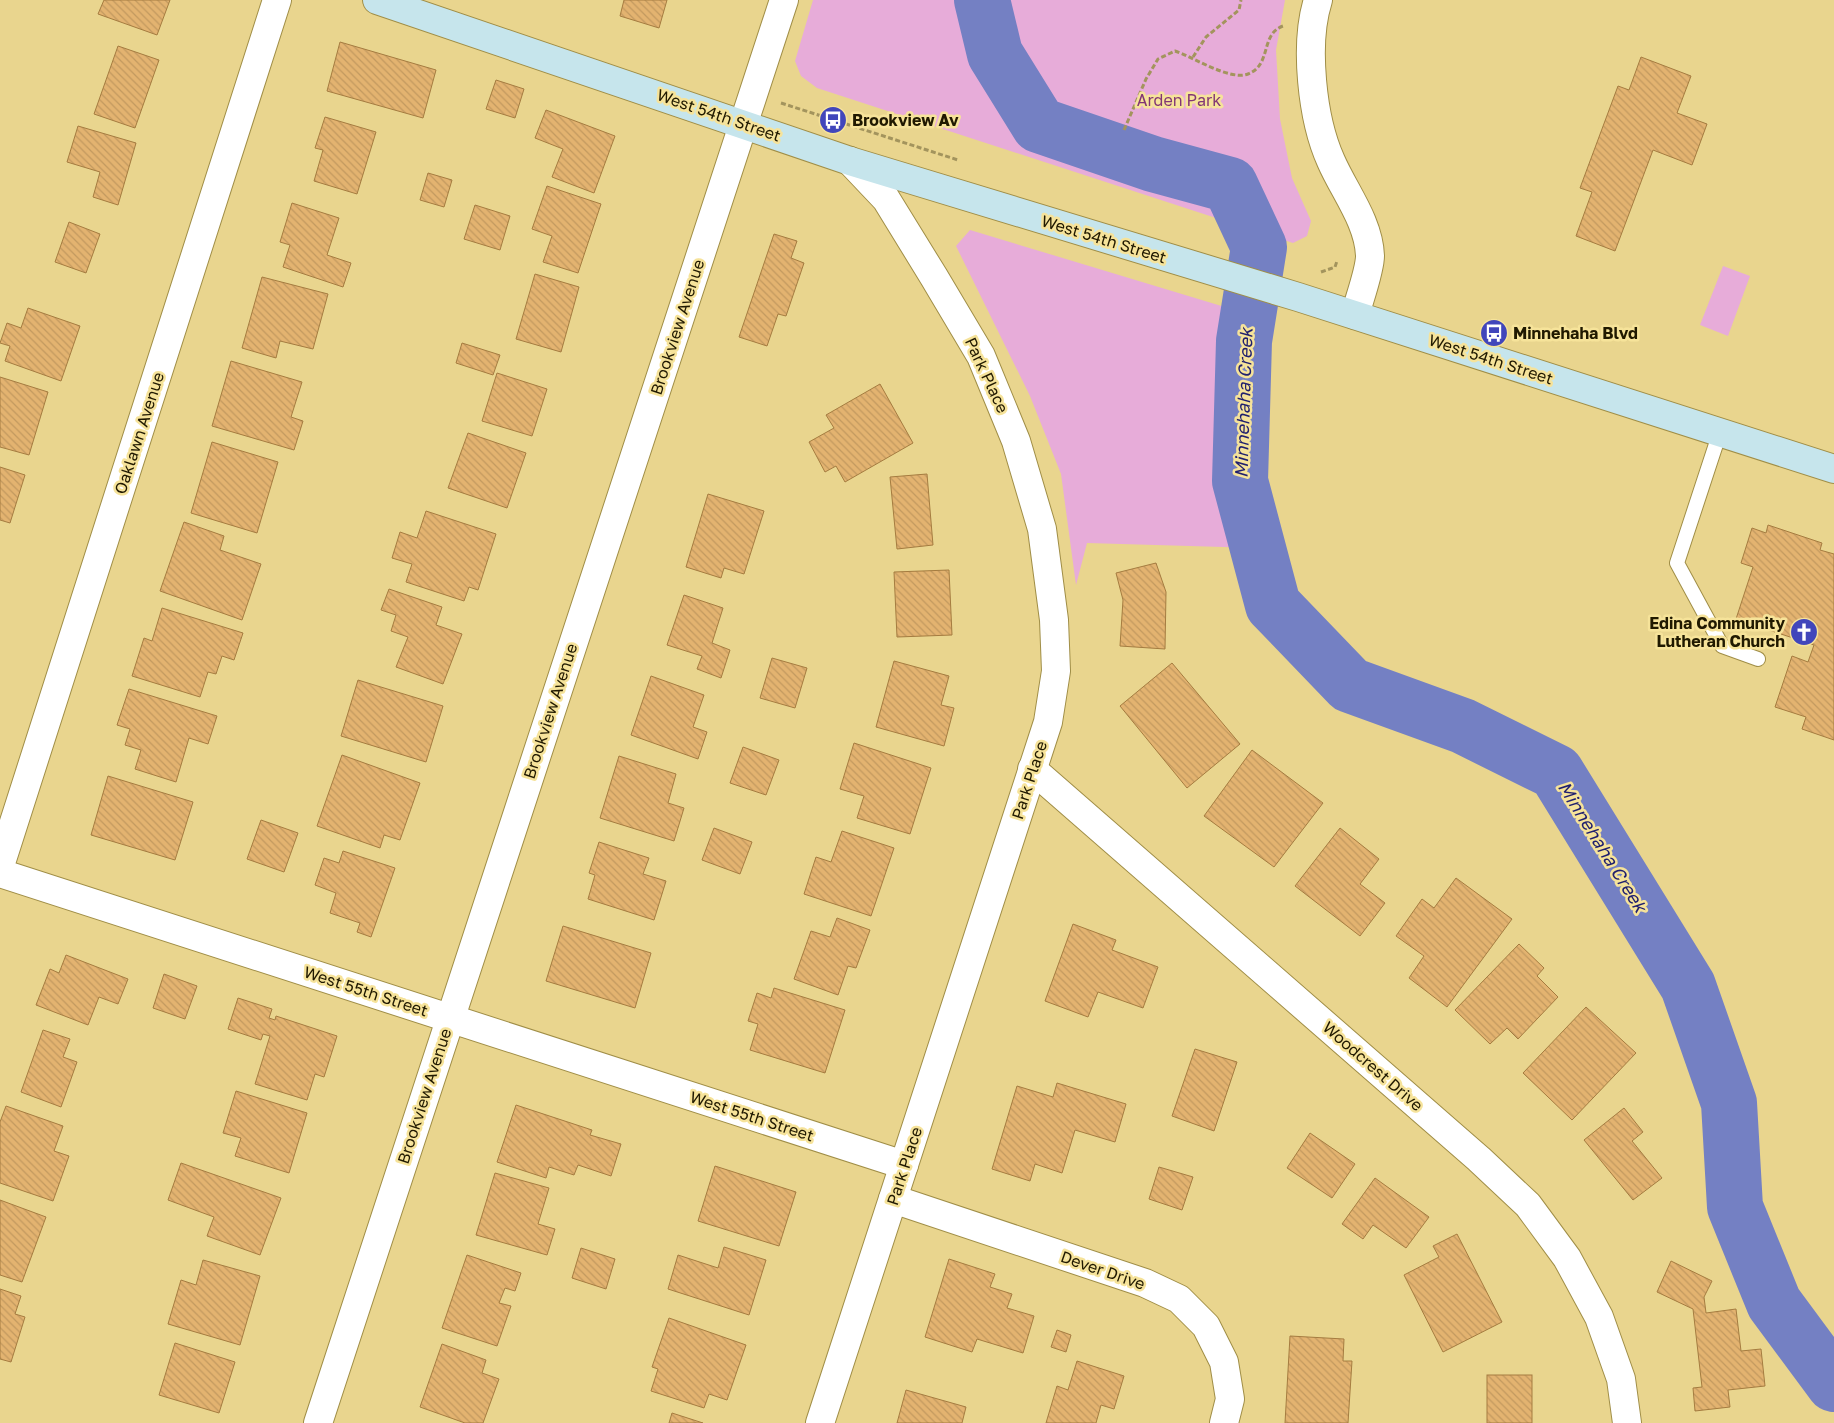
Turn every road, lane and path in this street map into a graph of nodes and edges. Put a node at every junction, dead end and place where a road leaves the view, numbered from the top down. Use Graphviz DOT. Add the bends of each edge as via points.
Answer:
graph roads {
  1 [pos="278,0"];
  2 [pos="377,0"];
  3 [pos="784,0"];
  4 [pos="1241,0"];
  5 [pos="1318,0"];
  6 [pos="1291,26"];
  7 [pos="1193,57"];
  8 [pos="744,123"];
  9 [pos="1124,130"];
  10 [pos="850,160"];
  11 [pos="1355,315"];
  12 [pos="1720,432"];
  13 [pos="1834,469"];
  14 [pos="1758,659"];
  15 [pos="1032,769"];
  16 [pos="0,866"];
  17 [pos="0,873"];
  18 [pos="449,1018"];
  19 [pos="904,1165"];
  20 [pos="893,1199"];
  21 [pos="318,1423"];
  22 [pos="820,1423"];
  23 [pos="1224,1423"];
  24 [pos="1627,1423"];
  1 -- 16 [label="street, Oaklawn Avenue"];
  2 -- 8 [label="street, West 54th Street"];
  3 -- 8 [label="street, Brookview Avenue"];
  4 -- 7 [label="path" via="1239,10 1206,38"];
  5 -- 11 [label="street" via="1310,37 1313,96 1330,159 1367,233 1370,258"];
  6 -- 7 [label="path" via="1274,29 1264,58 1258,68 1247,75 1225,73"];
  7 -- 9 [label="path" via="1175,51 1158,59"];
  8 -- 10 [label="street, West 54th Street"];
  8 -- 18 [label="street, Brookview Avenue"];
  10 -- 11 [label="street, West 54th Street"];
  10 -- 15 [label="street, Park Place" via="886,199 981,356 1016,441 1042,529 1054,620 1056,671 1048,722"];
  11 -- 12 [label="street, West 54th Street"];
  12 -- 13 [label="street, West 54th Street"];
  12 -- 14 [label="lane" via="1677,563 1722,646"];
  15 -- 19 [label="street, Park Place"];
  15 -- 24 [label="street, Woodcrest Drive" via="1528,1205 1567,1258 1599,1317 1621,1379"];
  17 -- 18 [label="street, West 55th Street"];
  18 -- 19 [label="street, West 55th Street"];
  18 -- 21 [label="street, Brookview Avenue"];
  19 -- 20 [label="street, Park Place"];
  20 -- 22 [label="street, Park Place"];
  20 -- 23 [label="street, Dever Drive" via="1145,1283 1179,1299 1206,1326 1224,1362 1230,1399"];
}
